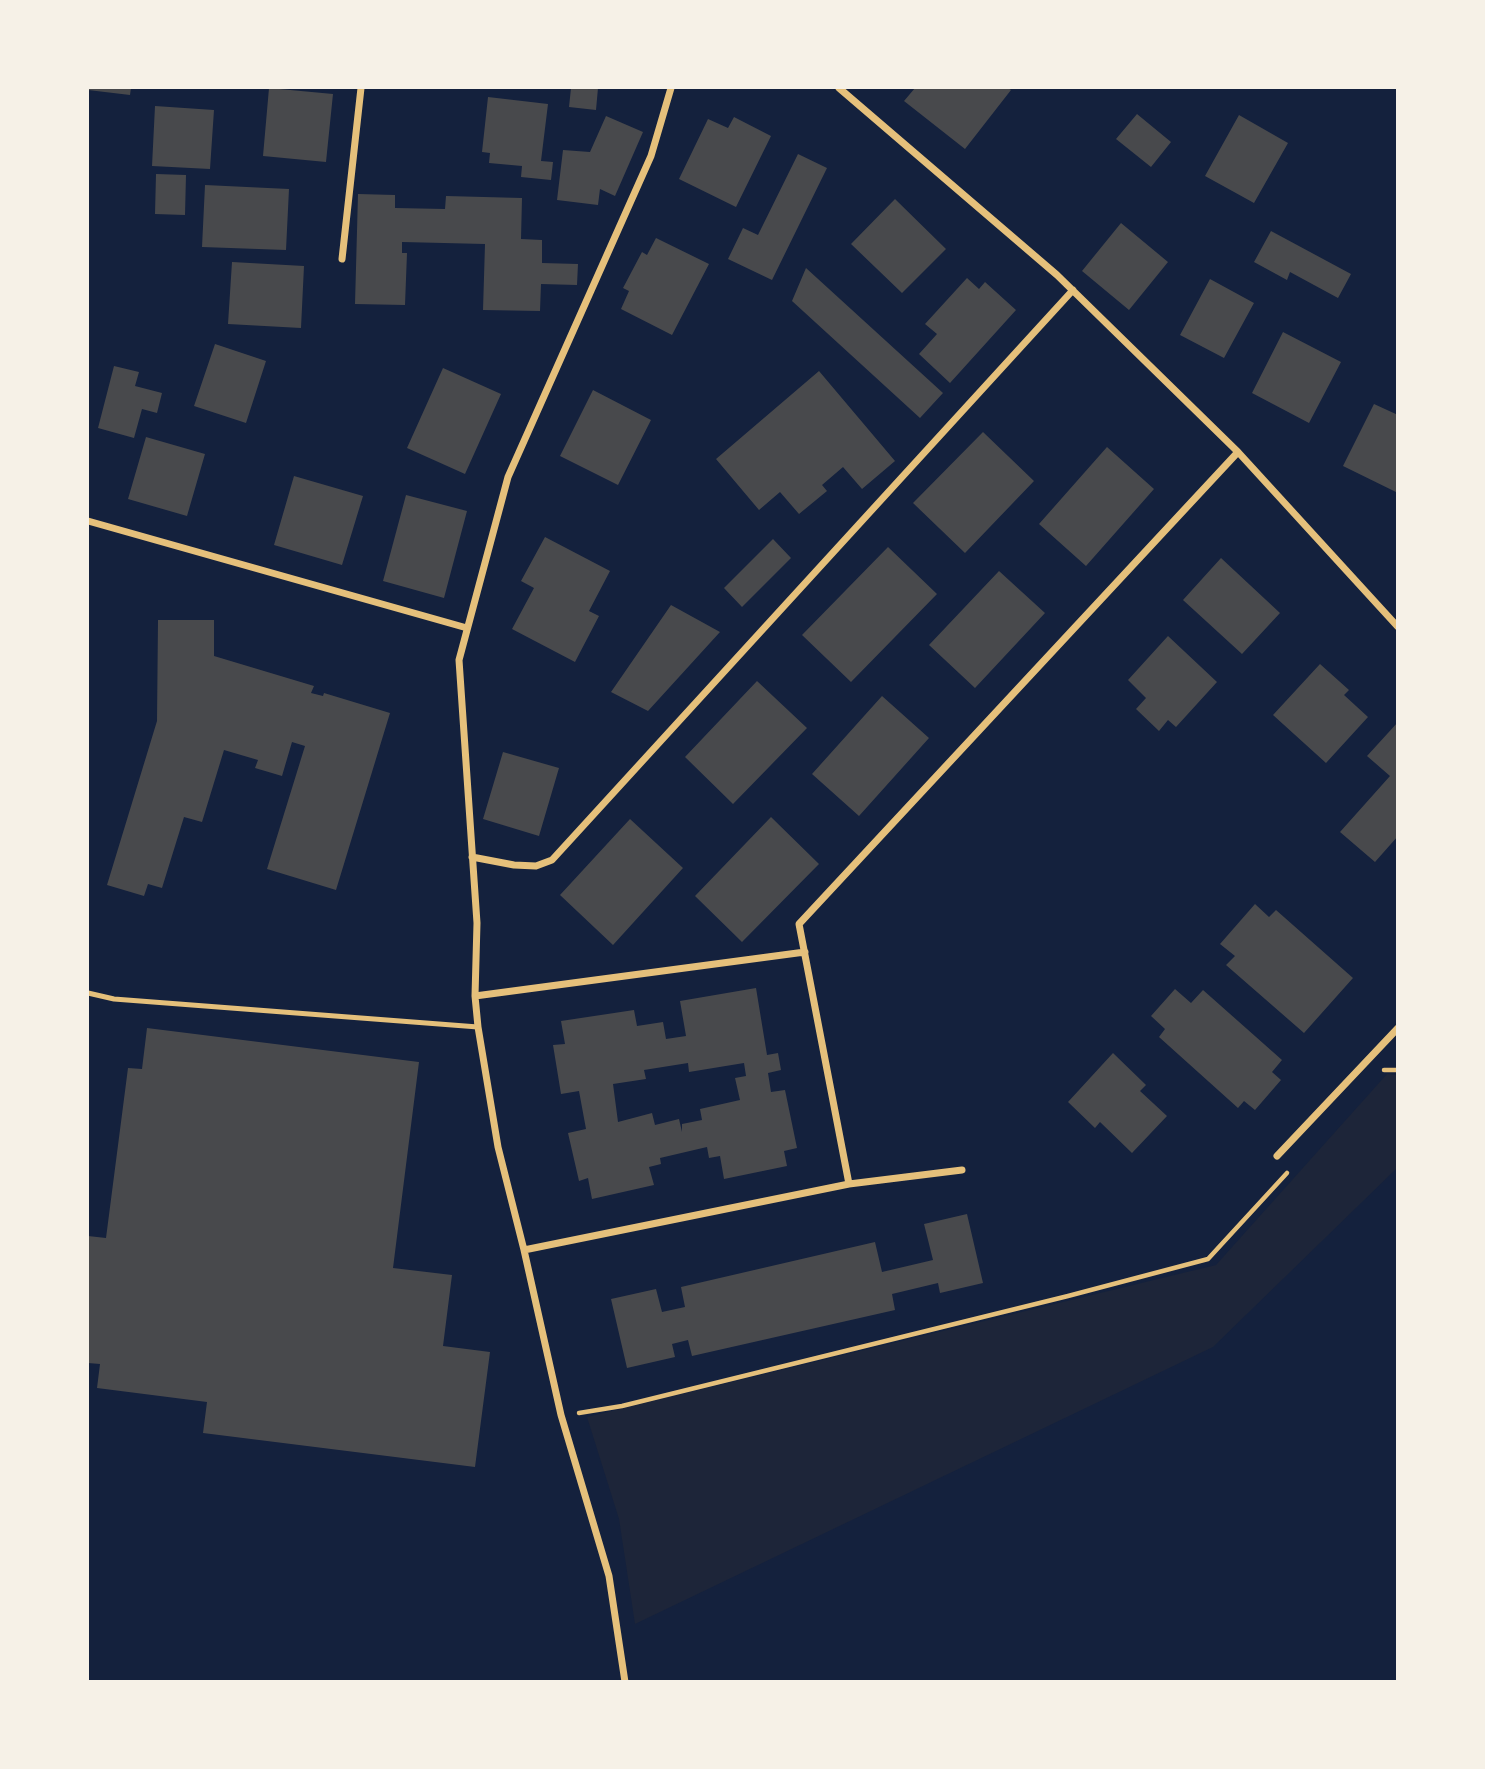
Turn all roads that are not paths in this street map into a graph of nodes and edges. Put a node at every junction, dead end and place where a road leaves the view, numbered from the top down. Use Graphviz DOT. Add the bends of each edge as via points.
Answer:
graph roads {
  1 [pos="361,88"];
  2 [pos="671,88"];
  3 [pos="839,88"];
  4 [pos="342,259"];
  5 [pos="1073,290"];
  6 [pos="1238,452"];
  7 [pos="88,521"];
  8 [pos="1398,627"];
  9 [pos="467,628"];
  10 [pos="472,857"];
  11 [pos="805,953"];
  12 [pos="88,993"];
  13 [pos="475,996"];
  14 [pos="478,1027"];
  15 [pos="1398,1028"];
  16 [pos="1277,1156"];
  17 [pos="962,1170"];
  18 [pos="849,1184"];
  19 [pos="524,1250"];
  20 [pos="625,1682"];
  1 -- 4 [label="street"];
  2 -- 9 [label="street" via="652,156 508,477"];
  3 -- 5 [label="street"];
  5 -- 6 [label="street"];
  5 -- 10 [label="street" via="552,860 536,866"];
  6 -- 8 [label="street"];
  6 -- 11 [label="street" via="799,924"];
  7 -- 9 [label="street"];
  9 -- 10 [label="street" via="458,660"];
  10 -- 13 [label="street" via="477,923"];
  11 -- 13 [label="street"];
  11 -- 18 [label="street"];
  12 -- 14 [label="lane" via="114,999"];
  13 -- 14 [label="street"];
  14 -- 19 [label="street" via="498,1147"];
  15 -- 16 [label="street"];
  17 -- 18 [label="street"];
  18 -- 19 [label="street"];
  19 -- 20 [label="street" via="561,1415 609,1576"];
}
